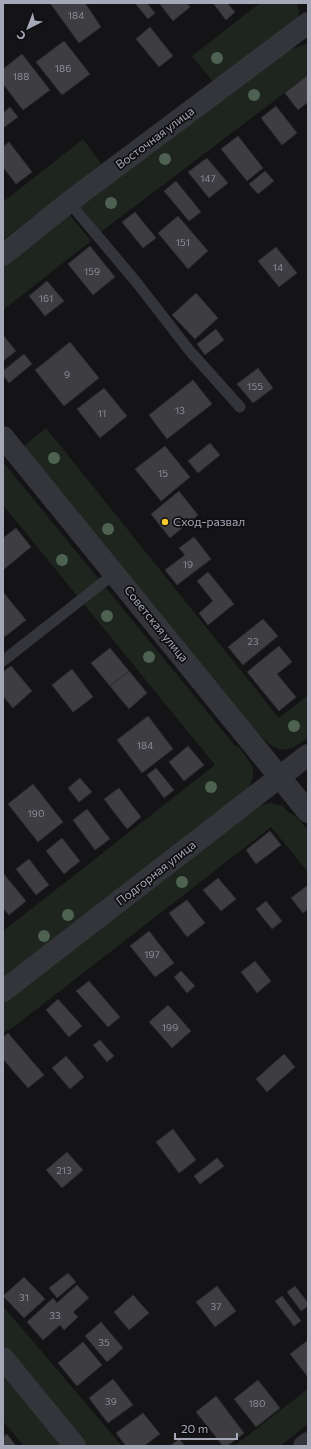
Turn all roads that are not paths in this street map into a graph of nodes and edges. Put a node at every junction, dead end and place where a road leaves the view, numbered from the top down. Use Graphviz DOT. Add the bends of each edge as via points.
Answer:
graph roads {
  1 [pos="308,23"];
  2 [pos="69,202"];
  3 [pos="3,255"];
  4 [pos="240,407"];
  5 [pos="3,437"];
  6 [pos="115,573"];
  7 [pos="3,661"];
  8 [pos="308,755"];
  9 [pos="279,777"];
  10 [pos="308,812"];
  11 [pos="3,991"];
  12 [pos="3,1358"];
  13 [pos="308,1442"];
  14 [pos="75,1446"];
  15 [pos="304,1446"];
  1 -- 2 [label="street, Восточная улица"];
  2 -- 3 [label="street, Восточная улица"];
  2 -- 4 [label="lane" via="137,283 188,350"];
  5 -- 6 [label="street, Советская улица"];
  6 -- 7 [label="lane"];
  6 -- 9 [label="street, Советская улица"];
  8 -- 9 [label="street, Подгорная улица"];
  9 -- 10 [label="street, Советская улица"];
  9 -- 11 [label="street, Подгорная улица"];
  12 -- 14 [label="street"];
  13 -- 15 [label="street"];
}
